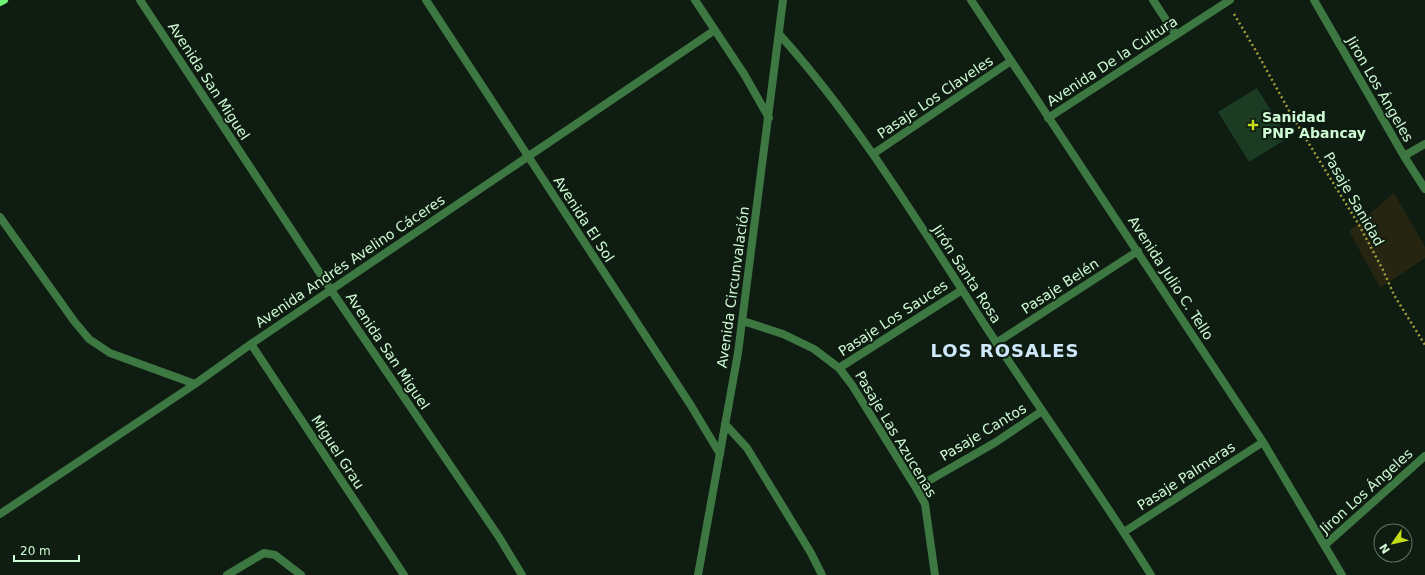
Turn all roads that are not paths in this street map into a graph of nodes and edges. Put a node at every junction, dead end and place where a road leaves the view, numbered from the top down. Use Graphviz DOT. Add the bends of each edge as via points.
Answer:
graph roads {
  1 [pos="4,0"];
  2 [pos="140,0"];
  3 [pos="426,0"];
  4 [pos="695,0"];
  5 [pos="783,0"];
  6 [pos="971,0"];
  7 [pos="1153,0"];
  8 [pos="1314,0"];
  9 [pos="1228,1"];
  10 [pos="0,2"];
  11 [pos="715,30"];
  12 [pos="779,34"];
  13 [pos="1176,35"];
  14 [pos="1011,61"];
  15 [pos="769,118"];
  16 [pos="1048,118"];
  17 [pos="1425,144"];
  18 [pos="873,154"];
  19 [pos="527,156"];
  20 [pos="1404,156"];
  21 [pos="1425,190"];
  22 [pos="0,217"];
  23 [pos="1138,251"];
  24 [pos="331,290"];
  25 [pos="962,290"];
  26 [pos="742,321"];
  27 [pos="996,343"];
  28 [pos="251,344"];
  29 [pos="839,368"];
  30 [pos="195,384"];
  31 [pos="1042,411"];
  32 [pos="725,424"];
  33 [pos="1263,442"];
  34 [pos="720,454"];
  35 [pos="1425,456"];
  36 [pos="916,488"];
  37 [pos="0,514"];
  38 [pos="1124,532"];
  39 [pos="1325,545"];
  40 [pos="226,575"];
  41 [pos="301,575"];
  42 [pos="404,575"];
  43 [pos="522,575"];
  44 [pos="698,575"];
  45 [pos="822,575"];
  46 [pos="935,575"];
  47 [pos="1151,575"];
  48 [pos="1342,575"];
  1 -- 10 [label="street"];
  2 -- 24 [label="street, Avenida San Miguel"];
  3 -- 19 [label="street, Avenida El Sol"];
  4 -- 11 [label="street"];
  5 -- 12 [label="street, Avenida Circunvalación"];
  6 -- 14 [label="street, Avenida Julio C. Tello"];
  7 -- 13 [label="street"];
  8 -- 20 [label="street, Jiron Los Ángeles"];
  9 -- 13 [label="street, Avenida De la Cultura"];
  11 -- 15 [label="street"];
  11 -- 19 [label="street, Avenida Andrés Avelino Cáceres"];
  12 -- 15 [label="street, Avenida Circunvalación"];
  12 -- 18 [label="street, Jirón Santa Rosa" via="809,66"];
  13 -- 16 [label="street, Avenida De la Cultura"];
  14 -- 16 [label="street, Avenida Julio C. Tello"];
  14 -- 18 [label="street, Pasaje Los Claveles"];
  15 -- 26 [label="street, Avenida Circunvalación"];
  16 -- 23 [label="street, Avenida Julio C. Tello"];
  17 -- 20 [label="street"];
  18 -- 25 [label="street, Jirón Santa Rosa"];
  19 -- 24 [label="street, Avenida Andrés Avelino Cáceres"];
  19 -- 34 [label="street, Avenida El Sol"];
  20 -- 21 [label="street, Jiron Los Ángeles"];
  22 -- 30 [label="street" via="89,339 110,353"];
  23 -- 27 [label="street, Pasaje Belén"];
  23 -- 33 [label="street, Avenida Julio C. Tello"];
  24 -- 28 [label="street, Avenida Andrés Avelino Cáceres"];
  24 -- 43 [label="street, Avenida San Miguel" via="499,537"];
  25 -- 27 [label="street, Jirón Santa Rosa"];
  25 -- 29 [label="street, Pasaje Los Sauces"];
  26 -- 29 [label="street, Pasaje Las Azucenas" via="783,334 814,349"];
  26 -- 32 [label="street, Avenida Circunvalación"];
  27 -- 31 [label="street, Jirón Santa Rosa"];
  28 -- 30 [label="street, Avenida Andrés Avelino Cáceres"];
  28 -- 42 [label="street, Miguel Grau"];
  29 -- 36 [label="street, Pasaje Las Azucenas"];
  30 -- 37 [label="street, Avenida Andrés Avelino Cáceres"];
  31 -- 36 [label="street, Pasaje Cantos" via="996,442"];
  31 -- 38 [label="street, Jirón Santa Rosa"];
  32 -- 34 [label="street, Avenida Circunvalación"];
  32 -- 45 [label="street" via="747,448"];
  33 -- 38 [label="street, Pasaje Palmeras"];
  33 -- 39 [label="street, Avenida Julio C. Tello"];
  34 -- 44 [label="street, Avenida Circunvalación"];
  35 -- 39 [label="street, Jiron Los Ángeles"];
  36 -- 46 [label="street, Pasaje Las Azucenas" via="925,504"];
  38 -- 47 [label="street, Jirón Santa Rosa"];
  39 -- 48 [label="street, Avenida Julio C. Tello"];
  40 -- 41 [label="street" via="264,553 275,555"];
}
